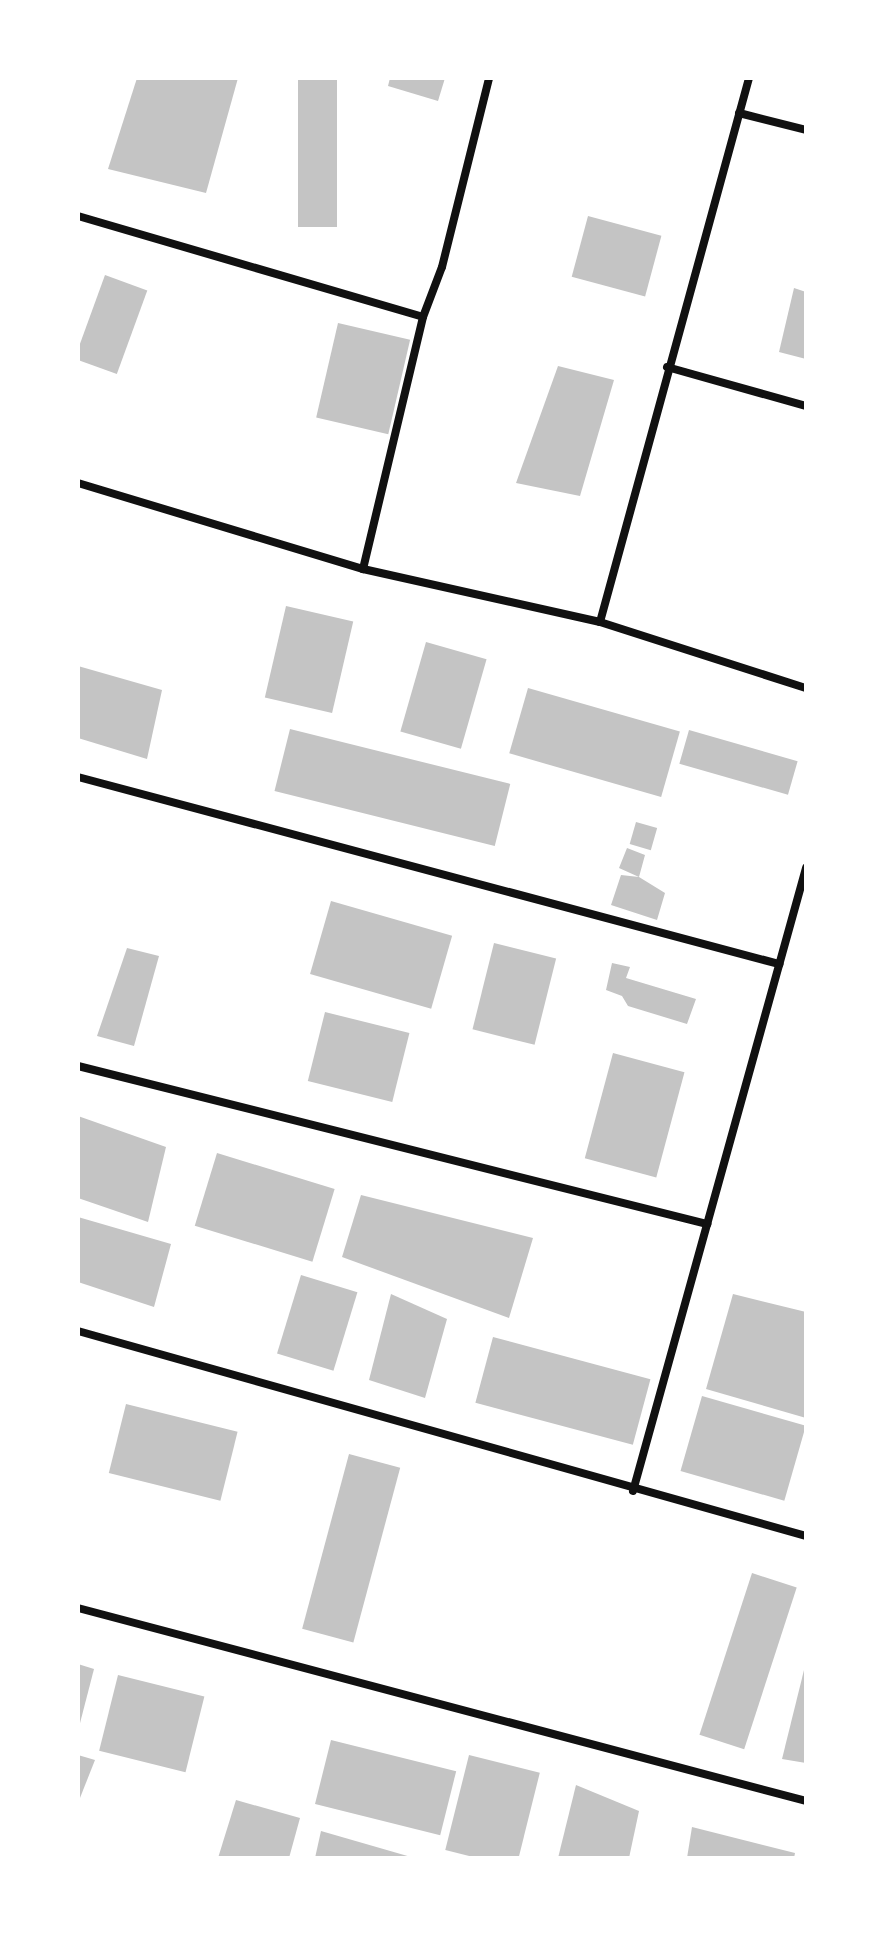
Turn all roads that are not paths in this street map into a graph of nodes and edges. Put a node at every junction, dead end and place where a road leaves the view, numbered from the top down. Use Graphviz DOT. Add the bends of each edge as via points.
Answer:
graph roads {
  1 [pos="489,78"];
  2 [pos="749,78"];
  3 [pos="739,113"];
  4 [pos="806,130"];
  5 [pos="78,216"];
  6 [pos="423,317"];
  7 [pos="667,367"];
  8 [pos="806,406"];
  9 [pos="78,483"];
  10 [pos="363,569"];
  11 [pos="600,622"];
  12 [pos="806,688"];
  13 [pos="78,777"];
  14 [pos="806,868"];
  15 [pos="779,964"];
  16 [pos="78,1066"];
  17 [pos="707,1224"];
  18 [pos="78,1331"];
  19 [pos="633,1491"];
  20 [pos="806,1536"];
  21 [pos="78,1608"];
  22 [pos="806,1801"];
  1 -- 6 [label="street" via="442,267"];
  2 -- 3 [label="street"];
  3 -- 4 [label="street"];
  3 -- 7 [label="street"];
  5 -- 6 [label="street"];
  6 -- 10 [label="street"];
  7 -- 8 [label="street"];
  7 -- 11 [label="street"];
  9 -- 10 [label="street"];
  10 -- 11 [label="street"];
  11 -- 12 [label="street"];
  13 -- 15 [label="street"];
  14 -- 15 [label="street"];
  15 -- 17 [label="street"];
  16 -- 17 [label="street"];
  17 -- 19 [label="street"];
  18 -- 19 [label="street"];
  19 -- 20 [label="street"];
  21 -- 22 [label="street"];
}
